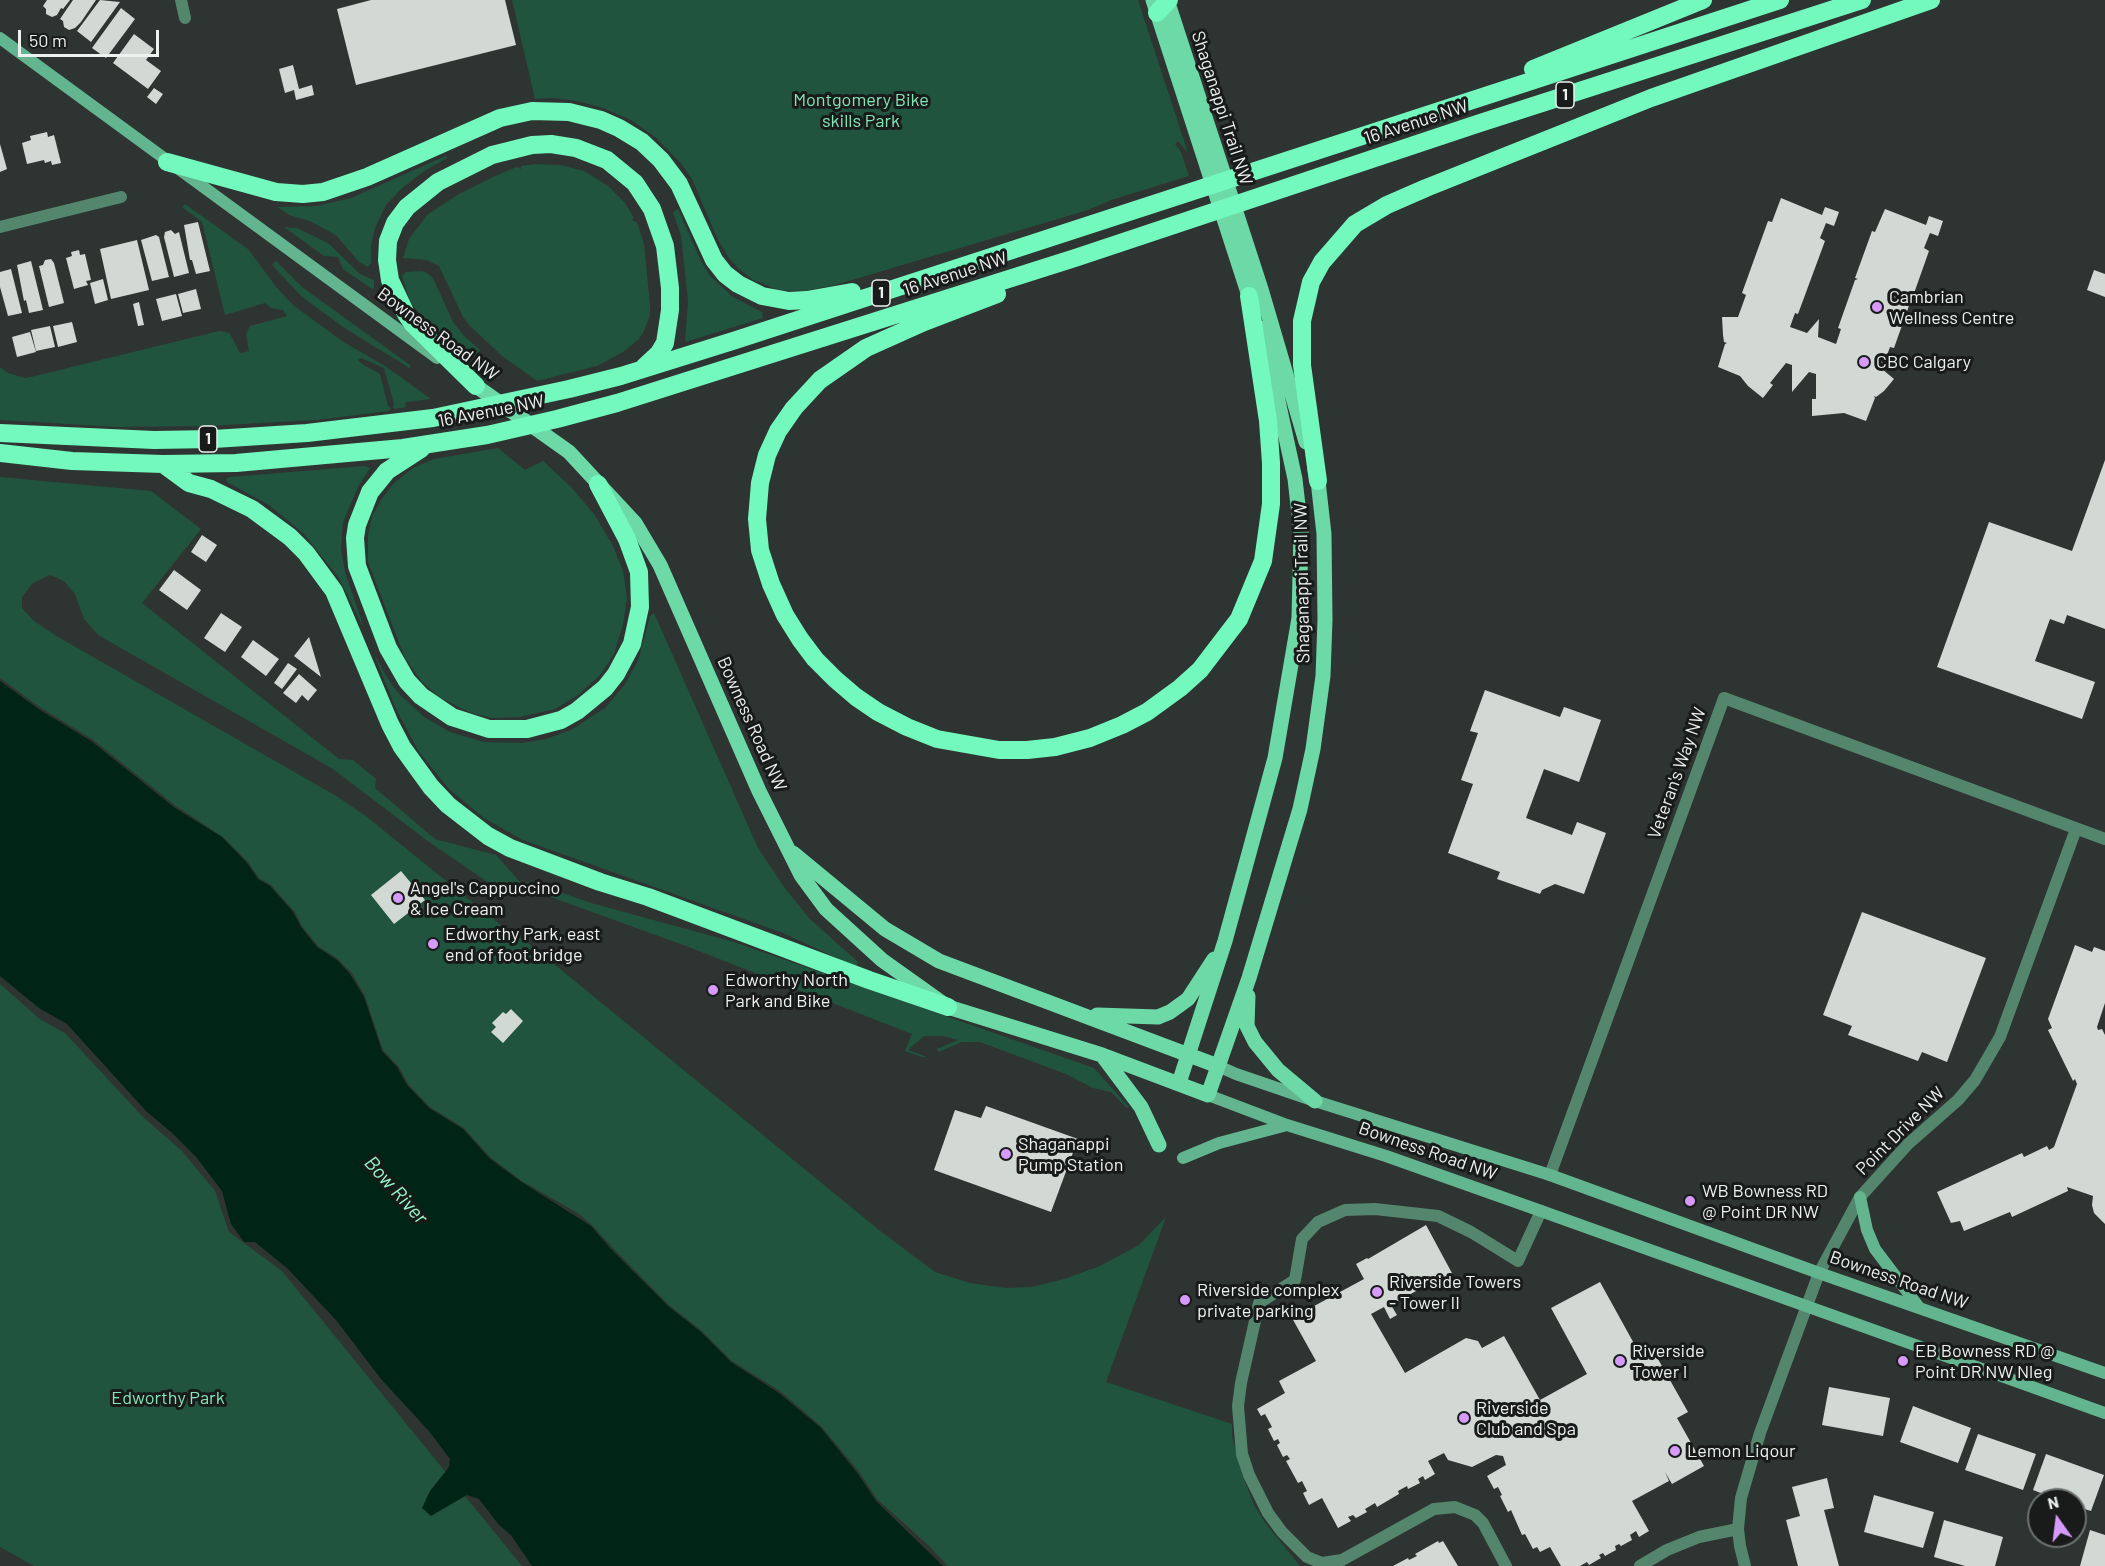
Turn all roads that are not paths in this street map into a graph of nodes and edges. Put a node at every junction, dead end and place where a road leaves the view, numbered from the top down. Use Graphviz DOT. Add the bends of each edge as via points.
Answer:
graph roads {
  1 [pos="181,0"];
  2 [pos="1703,0"];
  3 [pos="1780,0"];
  4 [pos="1863,0"];
  5 [pos="1931,0"];
  6 [pos="1163,3"];
  7 [pos="185,18"];
  8 [pos="0,38"];
  9 [pos="1389,128"];
  10 [pos="167,162"];
  11 [pos="121,196"];
  12 [pos="0,227"];
  13 [pos="1150,231"];
  14 [pos="942,273"];
  15 [pos="1250,296"];
  16 [pos="640,370"];
  17 [pos="476,386"];
  18 [pos="0,433"];
  19 [pos="426,445"];
  20 [pos="0,453"];
  21 [pos="163,464"];
  22 [pos="1318,481"];
  23 [pos="598,484"];
  24 [pos="2076,829"];
  25 [pos="2105,838"];
  26 [pos="791,851"];
  27 [pos="1225,941"];
  28 [pos="1249,978"];
  29 [pos="948,1007"];
  30 [pos="1085,1014"];
  31 [pos="1189,1054"];
  32 [pos="1102,1055"];
  33 [pos="1218,1066"];
  34 [pos="1179,1083"];
  35 [pos="1208,1095"];
  36 [pos="1315,1101"];
  37 [pos="1287,1125"];
  38 [pos="1159,1145"];
  39 [pos="1183,1158"];
  40 [pos="1550,1175"];
  41 [pos="1860,1197"];
  42 [pos="1541,1211"];
  43 [pos="1819,1273"];
  44 [pos="1806,1305"];
  45 [pos="1918,1306"];
  46 [pos="2105,1373"];
  47 [pos="2105,1413"];
  48 [pos="1738,1528"];
  49 [pos="1506,1566"];
  50 [pos="1640,1566"];
  51 [pos="1745,1566"];
  1 -- 7 [label="street"];
  2 -- 9 [label="highway"];
  3 -- 9 [label="highway, 16 Avenue NW / 1"];
  4 -- 13 [label="highway, 16 Avenue NW / 1"];
  5 -- 22 [label="highway" via="1651,98 1426,188 1355,224 1322,262 1311,282 1302,321 1302,365"];
  6 -- 15 [label="main road, Shaganappi Trail NW"];
  6 -- 22 [label="main road, Shaganappi Trail NW" via="1261,289"];
  8 -- 10 [label="main road, Bowness Road NW"];
  9 -- 14 [label="highway, 16 Avenue NW / 1"];
  10 -- 14 [label="highway" via="276,192 323,192 355,182 500,118 532,111 569,112 614,125 655,154 679,184 714,260 732,279 754,293 780,300 807,300"];
  10 -- 17 [label="main road, Bowness Road NW"];
  11 -- 12 [label="street"];
  13 -- 15 [label="highway" via="866,348 820,380 778,431 760,483 757,519 760,550 771,584 785,615 815,659 878,712 907,728 968,746 999,750 1055,747 1122,726 1148,712 1200,670 1239,619 1263,561 1268,531 1268,420"];
  13 -- 19 [label="highway, 16 Avenue NW / 1" via="617,403 536,424"];
  14 -- 16 [label="highway, 16 Avenue NW / 1"];
  15 -- 27 [label="main road, Shaganappi Trail NW" via="1267,350 1295,479 1301,532 1299,618 1275,758"];
  16 -- 17 [label="highway" via="662,348 670,318 666,253 652,208 635,183 612,164 576,148 538,144 492,155 438,182 407,207 388,241 390,280 406,314"];
  16 -- 18 [label="highway, 16 Avenue NW / 1" via="470,411 307,433 214,439 102,439"];
  17 -- 23 [label="main road, Bowness Road NW" via="569,452"];
  19 -- 21 [label="highway, 16 Avenue NW / 1" via="263,462"];
  19 -- 23 [label="highway" via="387,471 370,492 357,525 357,566 388,648 407,681 444,712 489,729 527,729 561,720 577,711 605,688 632,644 640,607 639,572 627,539"];
  20 -- 21 [label="highway, 16 Avenue NW / 1"];
  21 -- 29 [label="highway" via="189,483 252,509 306,554 334,591 402,747 442,799 488,836 600,882"];
  22 -- 28 [label="main road, Shaganappi Trail NW" via="1324,534 1325,620 1323,676 1313,749 1300,809"];
  23 -- 26 [label="main road, Bowness Road NW" via="635,523 660,566 759,790"];
  24 -- 25 [label="street, Veteran's Way NW"];
  24 -- 40 [label="street, Veteran's Way NW" via="1724,698"];
  24 -- 41 [label="street, Point Drive NW" via="2000,1037 1975,1080"];
  26 -- 29 [label="main road, Bowness Road NW" via="801,875 826,909 882,960"];
  26 -- 30 [label="main road, Bowness Road NW" via="885,929 939,961"];
  27 -- 30 [label="main road" via="1188,999 1170,1012 1158,1017"];
  27 -- 31 [label="main road, Shaganappi Trail NW"];
  28 -- 33 [label="main road, Shaganappi Trail NW"];
  28 -- 36 [label="main road" via="1247,1026 1255,1042 1278,1070"];
  29 -- 32 [label="main road, Bowness Road NW"];
  30 -- 31 [label="main road, Bowness Road NW"];
  31 -- 33 [label="main road, Bowness Road NW"];
  31 -- 34 [label="main road, Shaganappi Trail NW"];
  32 -- 34 [label="main road, Bowness Road NW"];
  32 -- 38 [label="main road" via="1141,1107"];
  33 -- 35 [label="main road, Shaganappi Trail NW"];
  33 -- 36 [label="main road, Bowness Road NW"];
  34 -- 35 [label="main road, Bowness Road NW"];
  35 -- 37 [label="main road, Bowness Road NW"];
  36 -- 40 [label="main road, Bowness Road NW"];
  37 -- 39 [label="main road" via="1219,1143"];
  37 -- 42 [label="main road, Bowness Road NW"];
  40 -- 43 [label="main road, Bowness Road NW"];
  41 -- 43 [label="street, Point Drive NW"];
  41 -- 45 [label="main road" via="1875,1249"];
  42 -- 44 [label="main road, Bowness Road NW"];
  42 -- 49 [label="street" via="1518,1261 1438,1216 1345,1210 1318,1222 1302,1239 1295,1280 1259,1303 1238,1406 1241,1446 1249,1475 1268,1513 1307,1557 1322,1563 1342,1560 1434,1509 1455,1507 1475,1515 1482,1523"];
  43 -- 44 [label="street, Point Drive NW"];
  43 -- 45 [label="main road, Bowness Road NW"];
  44 -- 47 [label="main road, Bowness Road NW"];
  44 -- 48 [label="street, Point Drive NW" via="1760,1433 1741,1498"];
  45 -- 46 [label="main road, Bowness Road NW"];
  48 -- 50 [label="street" via="1699,1537"];
  48 -- 51 [label="street, Point Drive NW"];
}
